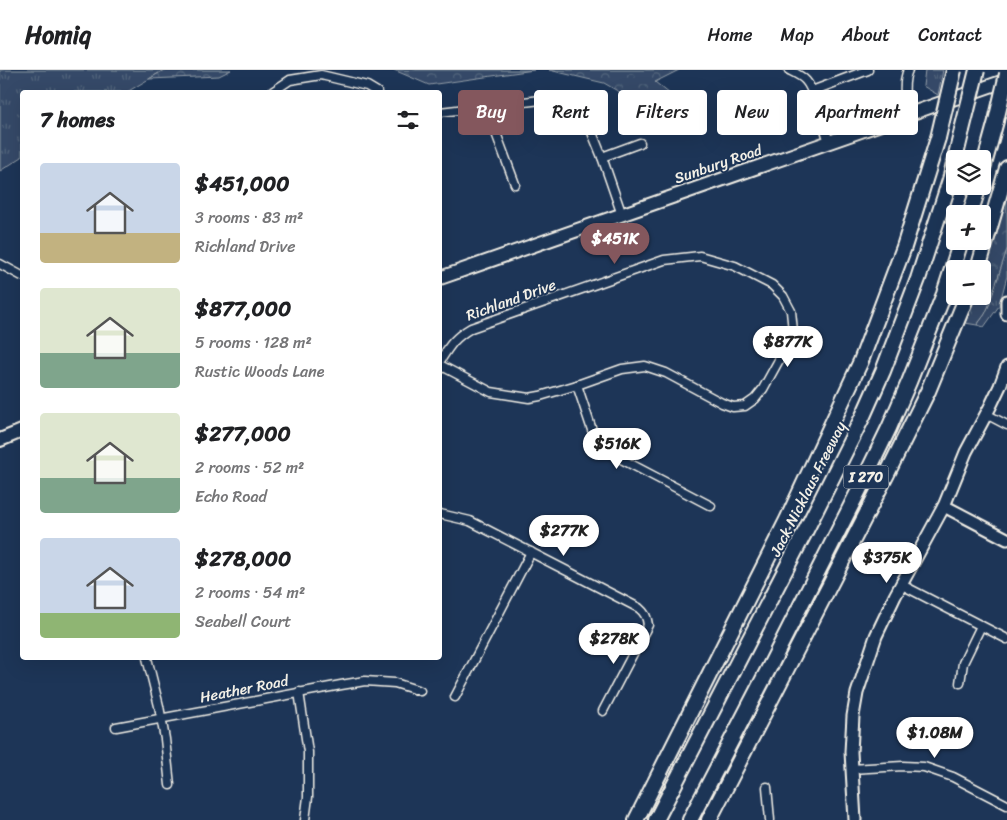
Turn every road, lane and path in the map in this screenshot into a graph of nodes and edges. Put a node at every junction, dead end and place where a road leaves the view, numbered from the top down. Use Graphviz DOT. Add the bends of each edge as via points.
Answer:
graph roads {
  1 [pos="790,70"];
  2 [pos="868,70"];
  3 [pos="908,70"];
  4 [pos="954,70"];
  5 [pos="977,70"];
  6 [pos="1007,74"];
  7 [pos="1007,80"];
  8 [pos="275,90"];
  9 [pos="374,90"];
  10 [pos="811,90"];
  11 [pos="815,90"];
  12 [pos="905,90"];
  13 [pos="524,102"];
  14 [pos="458,109"];
  15 [pos="918,111"];
  16 [pos="442,112"];
  17 [pos="497,135"];
  18 [pos="826,135"];
  19 [pos="848,135"];
  20 [pos="828,142"];
  21 [pos="640,143"];
  22 [pos="957,150"];
  23 [pos="988,150"];
  24 [pos="602,157"];
  25 [pos="1007,168"];
  26 [pos="515,184"];
  27 [pos="946,192"];
  28 [pos="622,215"];
  29 [pos="958,250"];
  30 [pos="981,260"];
  31 [pos="0,264"];
  32 [pos="20,275"];
  33 [pos="442,277"];
  34 [pos="1007,301"];
  35 [pos="963,305"];
  36 [pos="1007,314"];
  37 [pos="442,359"];
  38 [pos="442,364"];
  39 [pos="1007,367"];
  40 [pos="577,385"];
  41 [pos="986,414"];
  42 [pos="1007,425"];
  43 [pos="20,432"];
  44 [pos="0,440"];
  45 [pos="711,506"];
  46 [pos="944,506"];
  47 [pos="442,514"];
  48 [pos="1007,539"];
  49 [pos="531,552"];
  50 [pos="902,585"];
  51 [pos="981,626"];
  52 [pos="1007,639"];
  53 [pos="147,660"];
  54 [pos="960,684"];
  55 [pos="420,691"];
  56 [pos="299,692"];
  57 [pos="455,697"];
  58 [pos="603,711"];
  59 [pos="161,719"];
  60 [pos="116,727"];
  61 [pos="851,769"];
  62 [pos="170,785"];
  63 [pos="767,787"];
  64 [pos="1007,805"];
  65 [pos="305,820"];
  66 [pos="635,820"];
  67 [pos="656,820"];
  68 [pos="690,820"];
  69 [pos="709,820"];
  70 [pos="770,820"];
  71 [pos="855,820"];
  1 -- 10 [label="street" via="807,82"];
  2 -- 11 [label="street"];
  3 -- 12 [label="street"];
  4 -- 66 [label="highway, bridge" via="938,138 904,247 861,361 783,528"];
  5 -- 22 [label="highway, Jack Nicklaus Freeway / I 270, bridge"];
  6 -- 23 [label="highway, bridge"];
  7 -- 15 [label="main road, Sunbury Road"];
  8 -- 9 [label="street" via="290,80 321,75"];
  13 -- 24 [label="street" via="549,99 572,105 589,126"];
  14 -- 16 [label="street"];
  17 -- 26 [label="street"];
  18 -- 20 [label="street"];
  19 -- 20 [label="main road, Sunbury Road"];
  20 -- 28 [label="main road, Sunbury Road"];
  21 -- 24 [label="street"];
  24 -- 28 [label="street"];
  25 -- 30 [label="highway"];
  27 -- 67 [label="highway, Jack Nicklaus Freeway / I 270" via="918,280 867,407"];
  28 -- 33 [label="main road, Sunbury Road"];
  29 -- 68 [label="highway, I 270" via="944,294 890,428"];
  31 -- 32 [label="street"];
  34 -- 36 [label="street"];
  35 -- 69 [label="highway" via="928,391"];
  37 -- 40 [label="street, Richland Drive" via="459,335 471,328 664,260 700,256 735,266 772,285 792,311 790,340 763,390 745,406 733,407 722,403 666,373 644,366 622,369"];
  38 -- 40 [label="street" via="491,392 530,398"];
  39 -- 41 [label="street"];
  40 -- 45 [label="street" via="592,430 605,448"];
  41 -- 42 [label="street"];
  41 -- 46 [label="street"];
  43 -- 44 [label="main road"];
  46 -- 48 [label="street"];
  46 -- 50 [label="street"];
  47 -- 49 [label="street" via="470,521"];
  49 -- 57 [label="street"];
  49 -- 58 [label="street" via="639,608 648,618 646,630"];
  50 -- 51 [label="street"];
  50 -- 61 [label="street" via="876,636 857,693"];
  51 -- 52 [label="street"];
  51 -- 54 [label="street" via="963,663"];
  53 -- 59 [label="street"];
  55 -- 56 [label="street, Heather Road" via="395,683 365,681"];
  56 -- 59 [label="street, Heather Road"];
  56 -- 65 [label="street" via="308,752"];
  59 -- 60 [label="street, Heather Road"];
  59 -- 62 [label="street"];
  61 -- 64 [label="street" via="924,767 953,777"];
  61 -- 71 [label="street"];
  63 -- 70 [label="street"];
}
